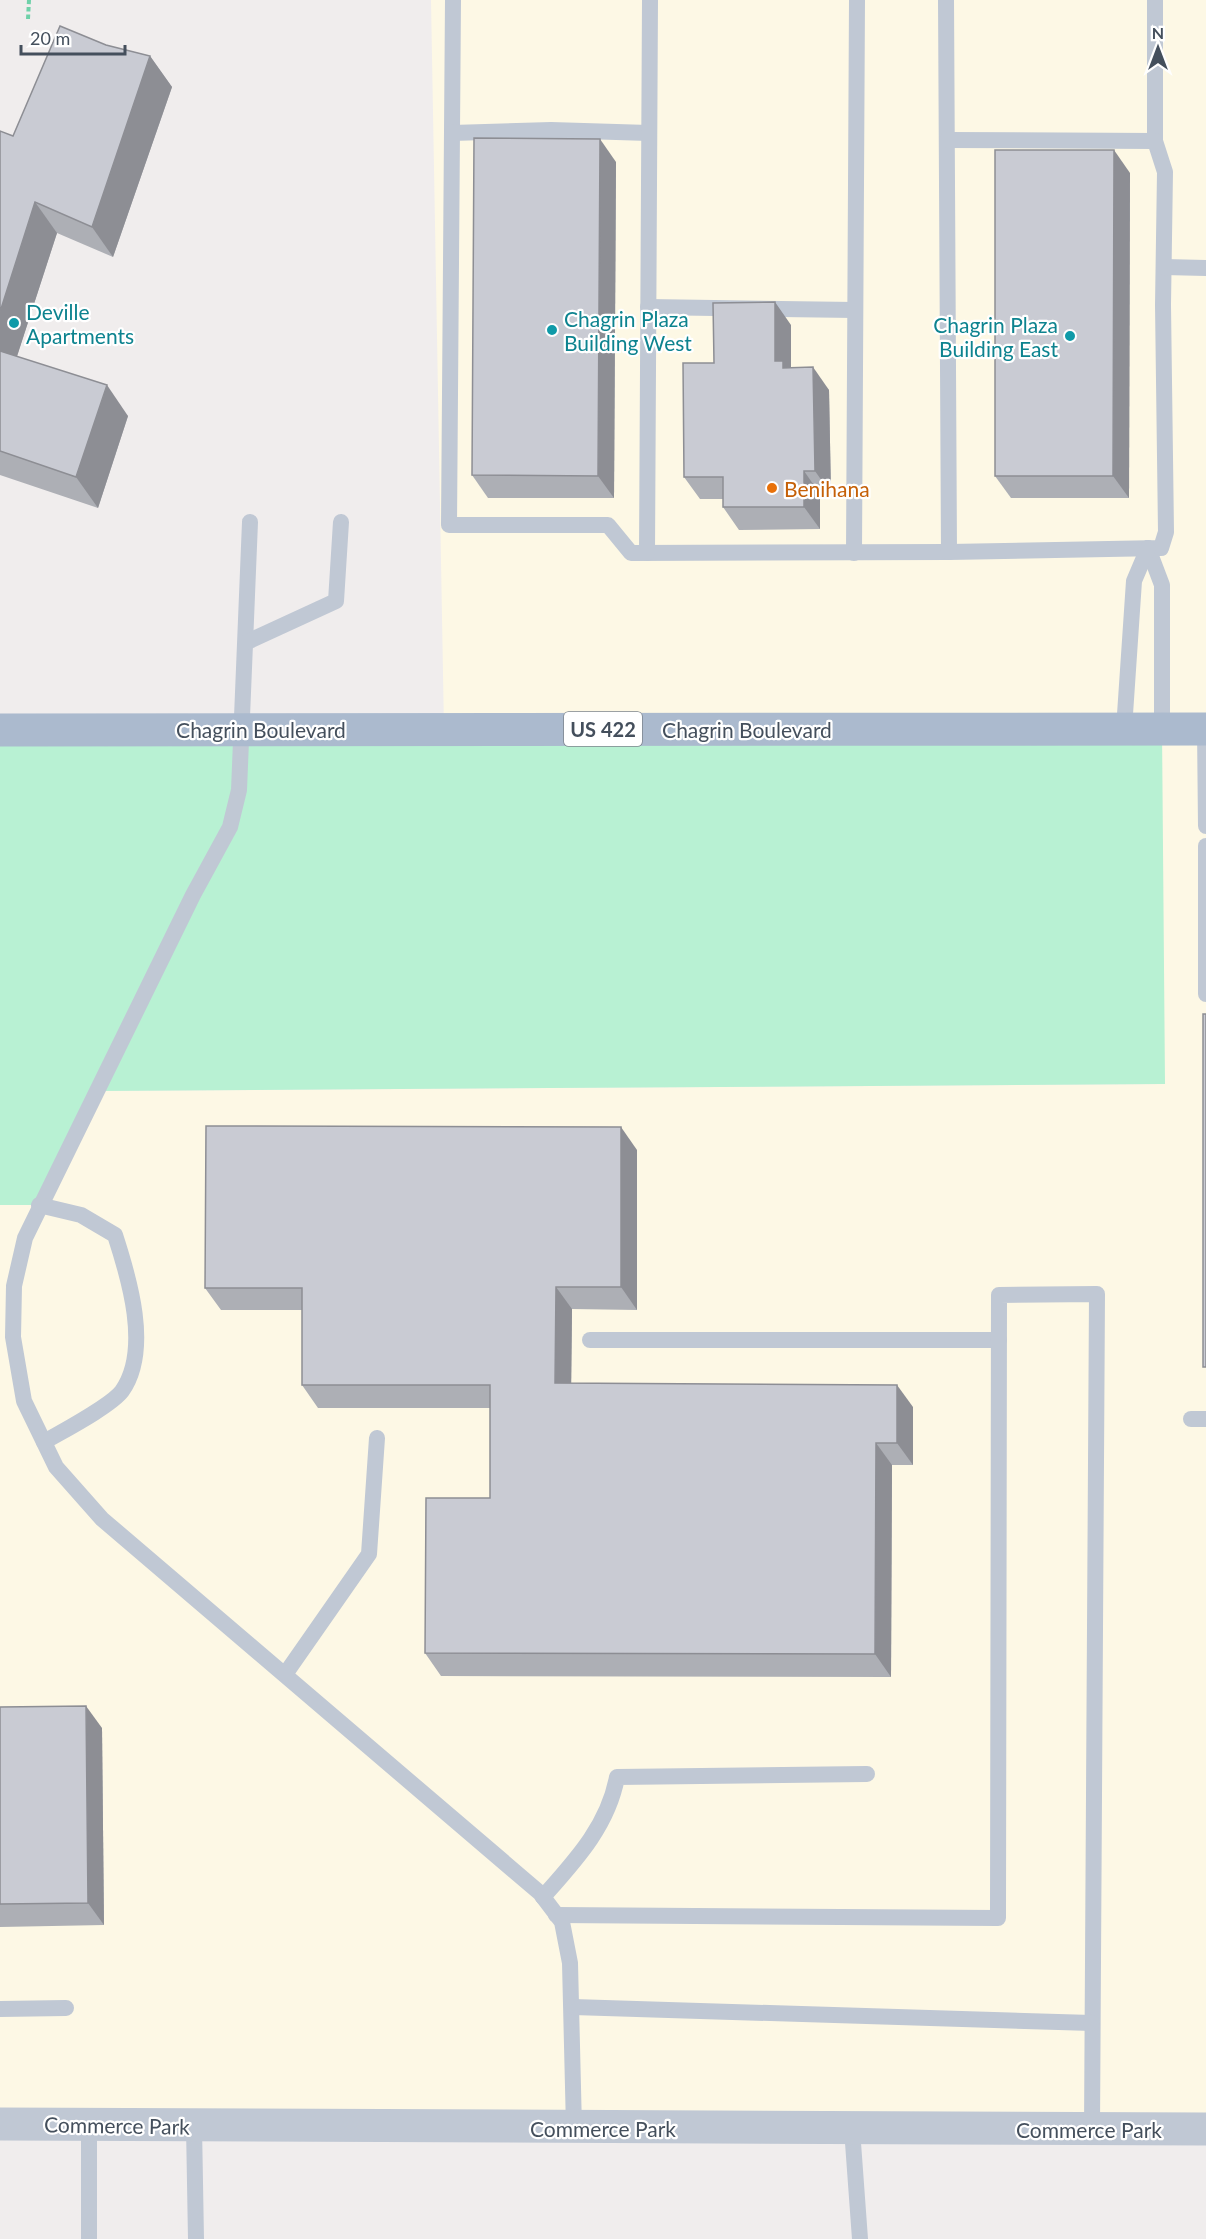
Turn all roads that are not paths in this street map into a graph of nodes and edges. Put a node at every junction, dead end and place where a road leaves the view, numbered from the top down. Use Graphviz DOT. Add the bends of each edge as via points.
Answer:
graph roads {
  1 [pos="453,0"];
  2 [pos="650,0"];
  3 [pos="857,0"];
  4 [pos="946,0"];
  5 [pos="1155,0"];
  6 [pos="452,133"];
  7 [pos="649,133"];
  8 [pos="947,140"];
  9 [pos="1155,141"];
  10 [pos="1164,267"];
  11 [pos="1206,268"];
  12 [pos="648,307"];
  13 [pos="855,310"];
  14 [pos="250,522"];
  15 [pos="341,522"];
  16 [pos="1148,548"];
  17 [pos="949,552"];
  18 [pos="854,553"];
  19 [pos="647,554"];
  20 [pos="247,642"];
  21 [pos="0,729"];
  22 [pos="240,729"];
  23 [pos="1124,729"];
  24 [pos="1162,729"];
  25 [pos="1205,729"];
  26 [pos="1206,826"];
  27 [pos="1206,846"];
  28 [pos="1206,933"];
  29 [pos="1206,994"];
  30 [pos="39,1205"];
  31 [pos="590,1340"];
  32 [pos="999,1340"];
  33 [pos="377,1438"];
  34 [pos="44,1442"];
  35 [pos="286,1674"];
  36 [pos="867,1774"];
  37 [pos="543,1897"];
  38 [pos="556,1915"];
  39 [pos="573,2007"];
  40 [pos="66,2008"];
  41 [pos="0,2009"];
  42 [pos="1092,2023"];
  43 [pos="0,2124"];
  44 [pos="89,2125"];
  45 [pos="194,2126"];
  46 [pos="574,2128"];
  47 [pos="852,2129"];
  48 [pos="1092,2129"];
  49 [pos="1206,2129"];
  50 [pos="89,2239"];
  51 [pos="196,2239"];
  52 [pos="860,2239"];
  1 -- 6 [label="lane"];
  2 -- 7 [label="lane"];
  3 -- 13 [label="lane"];
  4 -- 8 [label="lane"];
  5 -- 9 [label="lane"];
  6 -- 7 [label="lane"];
  6 -- 19 [label="lane" via="449,525 608,525 631,554"];
  7 -- 12 [label="lane"];
  8 -- 9 [label="lane"];
  8 -- 17 [label="lane"];
  9 -- 10 [label="lane" via="1165,172"];
  10 -- 11 [label="lane"];
  10 -- 16 [label="lane" via="1166,532 1161,548"];
  12 -- 13 [label="lane"];
  12 -- 19 [label="lane"];
  13 -- 18 [label="lane"];
  14 -- 20 [label="lane"];
  15 -- 20 [label="lane" via="336,601"];
  16 -- 17 [label="lane"];
  16 -- 23 [label="lane" via="1134,581"];
  16 -- 24 [label="lane" via="1162,585"];
  17 -- 18 [label="lane"];
  18 -- 19 [label="lane"];
  20 -- 22 [label="lane"];
  21 -- 22 [label="main road, Chagrin Boulevard / US 422"];
  22 -- 23 [label="main road, Chagrin Boulevard / US 422"];
  22 -- 30 [label="lane" via="239,790 230,827"];
  23 -- 24 [label="main road, Chagrin Boulevard / US 422"];
  24 -- 25 [label="main road, Chagrin Boulevard / US 422"];
  25 -- 26 [label="lane"];
  27 -- 28 [label="lane"];
  28 -- 29 [label="lane"];
  30 -- 34 [label="lane" via="25,1238 14,1286 13,1337 24,1401"];
  30 -- 34 [label="lane" via="81,1215 115,1235 132,1288 136,1358 121,1392"];
  31 -- 32 [label="lane"];
  32 -- 38 [label="lane" via="998,1918"];
  32 -- 42 [label="lane" via="999,1295 1097,1294"];
  33 -- 35 [label="lane" via="369,1554"];
  34 -- 35 [label="lane" via="56,1467 102,1519"];
  35 -- 37 [label="lane"];
  36 -- 37 [label="lane" via="617,1777 612,1802 599,1826 579,1857"];
  37 -- 38 [label="lane"];
  38 -- 39 [label="lane" via="562,1922 570,1963"];
  39 -- 42 [label="lane"];
  39 -- 46 [label="lane"];
  40 -- 41 [label="lane"];
  42 -- 48 [label="lane"];
  43 -- 44 [label="street, Commerce Park"];
  44 -- 45 [label="street, Commerce Park"];
  44 -- 50 [label="lane"];
  45 -- 46 [label="street, Commerce Park"];
  45 -- 51 [label="lane"];
  46 -- 47 [label="street, Commerce Park"];
  47 -- 48 [label="street, Commerce Park"];
  47 -- 52 [label="lane"];
  48 -- 49 [label="street, Commerce Park"];
}
